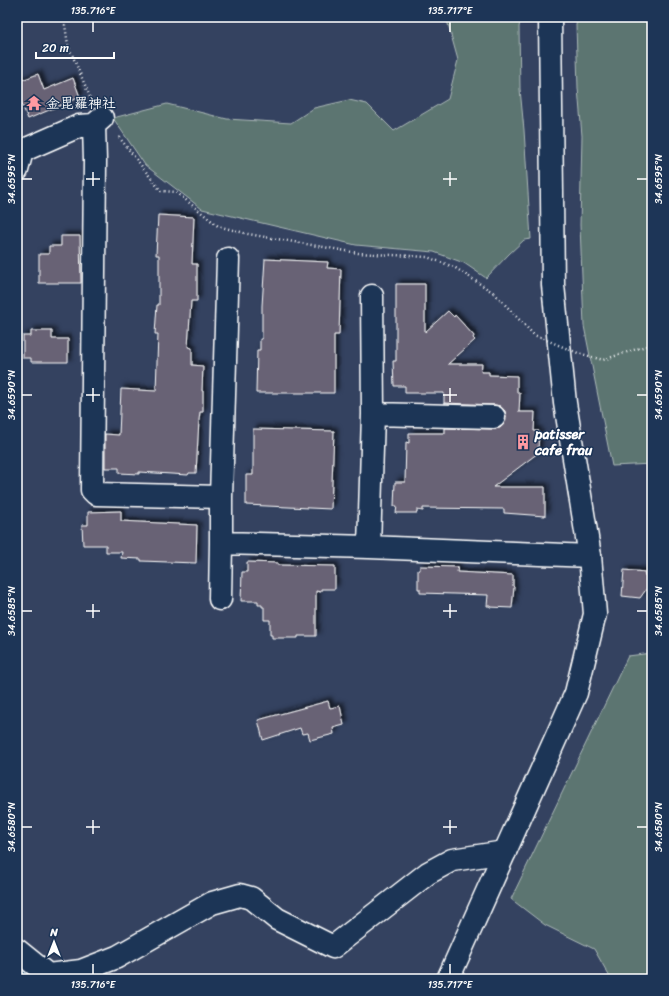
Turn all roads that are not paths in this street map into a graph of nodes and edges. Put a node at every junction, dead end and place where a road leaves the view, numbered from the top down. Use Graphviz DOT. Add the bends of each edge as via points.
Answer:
graph roads {
  1 [pos="550,17"];
  2 [pos="17,170"];
  3 [pos="228,259"];
  4 [pos="372,296"];
  5 [pos="373,414"];
  6 [pos="494,418"];
  7 [pos="221,496"];
  8 [pos="221,543"];
  9 [pos="369,547"];
  10 [pos="590,556"];
  11 [pos="220,599"];
  12 [pos="505,852"];
  13 [pos="17,950"];
  14 [pos="48,977"];
  15 [pos="448,979"];
  1 -- 10 [label="street" via="553,285 565,403"];
  2 -- 7 [label="street" via="22,151 79,126 98,121 95,161 92,490 96,494"];
  3 -- 7 [label="street"];
  4 -- 5 [label="street"];
  5 -- 6 [label="street"];
  5 -- 9 [label="street"];
  7 -- 8 [label="street"];
  8 -- 9 [label="street"];
  8 -- 11 [label="street"];
  9 -- 10 [label="street"];
  10 -- 12 [label="street" via="595,614 576,693"];
  12 -- 14 [label="street" via="452,860 428,873 333,947 277,918 251,898 240,895 212,902 117,957 81,971"];
  12 -- 15 [label="street"];
  13 -- 14 [label="street"];
}
